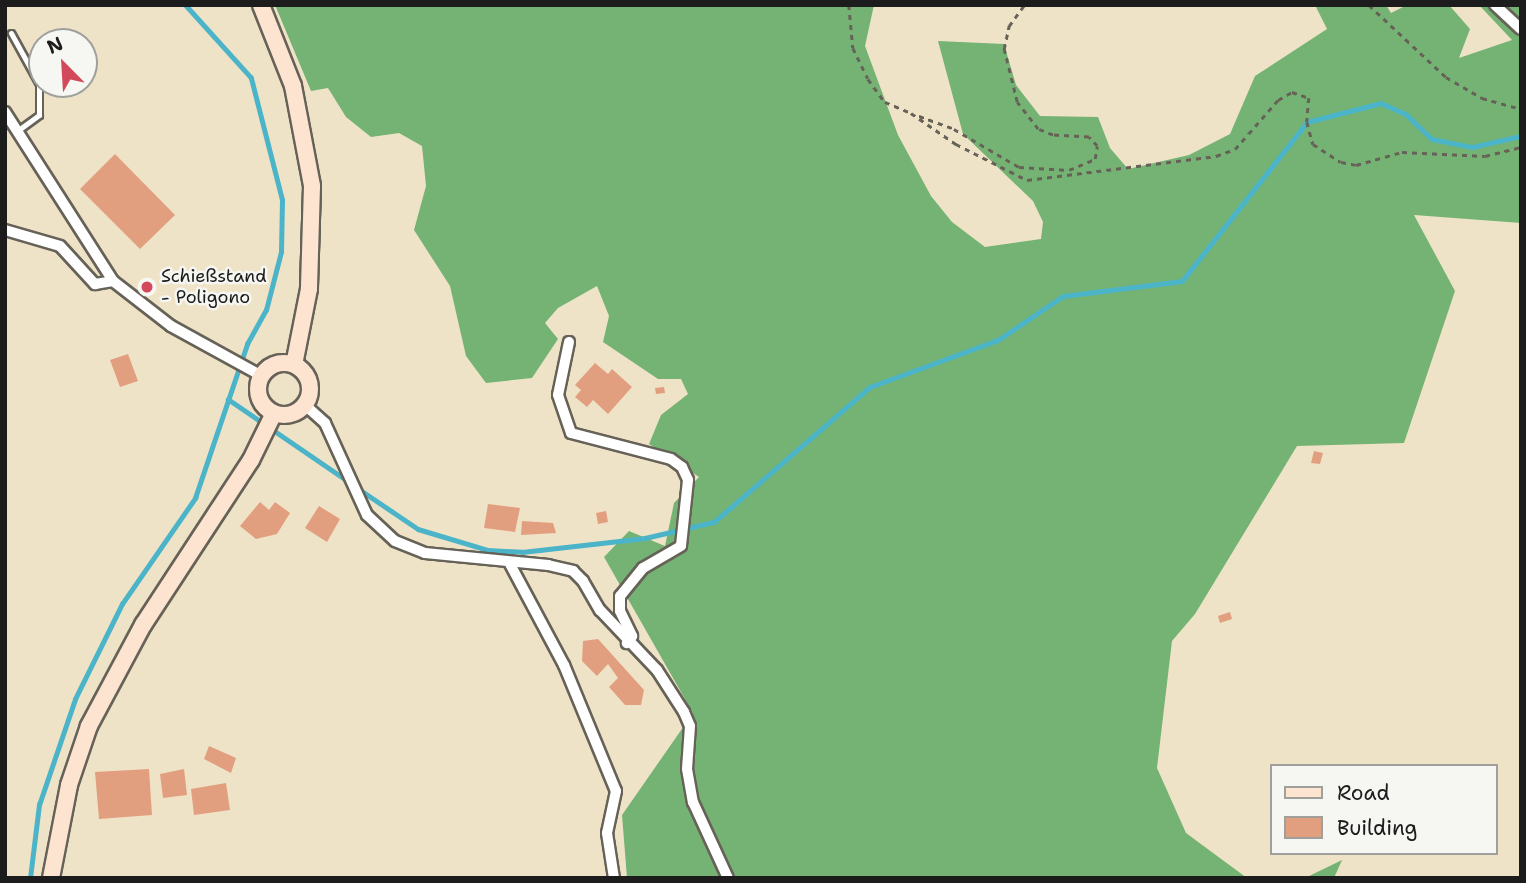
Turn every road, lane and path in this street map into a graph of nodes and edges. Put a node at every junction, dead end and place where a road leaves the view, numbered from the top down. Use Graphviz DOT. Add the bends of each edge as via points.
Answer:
graph roads {
  1 [pos="261,5"];
  2 [pos="849,5"];
  3 [pos="1024,5"];
  4 [pos="1368,5"];
  5 [pos="1495,5"];
  6 [pos="1521,29"];
  7 [pos="11,33"];
  8 [pos="1521,108"];
  9 [pos="5,112"];
  10 [pos="911,113"];
  11 [pos="18,131"];
  12 [pos="1521,147"];
  13 [pos="5,230"];
  14 [pos="113,281"];
  15 [pos="569,342"];
  16 [pos="295,365"];
  17 [pos="255,372"];
  18 [pos="305,405"];
  19 [pos="270,423"];
  20 [pos="510,564"];
  21 [pos="627,643"];
  22 [pos="51,878"];
  23 [pos="614,878"];
  24 [pos="728,878"];
  1 -- 16 [label="main road" via="293,86 312,186 309,289"];
  2 -- 10 [label="path" via="853,48 868,79 885,102"];
  3 -- 10 [label="path" via="1009,26 1004,49 1017,102 1038,130 1089,137 1097,146 1095,159 1069,170 1019,167 954,129"];
  4 -- 8 [label="path" via="1454,83 1482,98"];
  5 -- 6 [label="street"];
  7 -- 11 [label="lane" via="39,84 39,115"];
  9 -- 11 [label="street"];
  10 -- 12 [label="path" via="956,144 1027,180 1216,156 1235,149 1278,100 1292,92 1309,98 1307,122 1313,144 1341,163 1356,165 1402,152 1485,156"];
  11 -- 14 [label="street"];
  13 -- 14 [label="street" via="60,246 95,284"];
  14 -- 17 [label="street" via="171,326"];
  15 -- 21 [label="street" via="558,395 571,433 671,459 682,467 688,480 685,531 669,556 643,568 620,596 620,611 632,636"];
  16 -- 17 [label="main road"];
  16 -- 18 [label="main road" via="310,382"];
  17 -- 19 [label="main road"];
  18 -- 19 [label="main road"];
  18 -- 20 [label="street" via="325,423 367,515 395,541 425,553"];
  19 -- 22 [label="main road" via="115,673 89,726 69,785"];
  20 -- 21 [label="street" via="573,571"];
  20 -- 23 [label="street" via="564,666 616,791 607,832"];
  21 -- 24 [label="street" via="657,670 684,712 690,726 687,769 691,795"];
}
